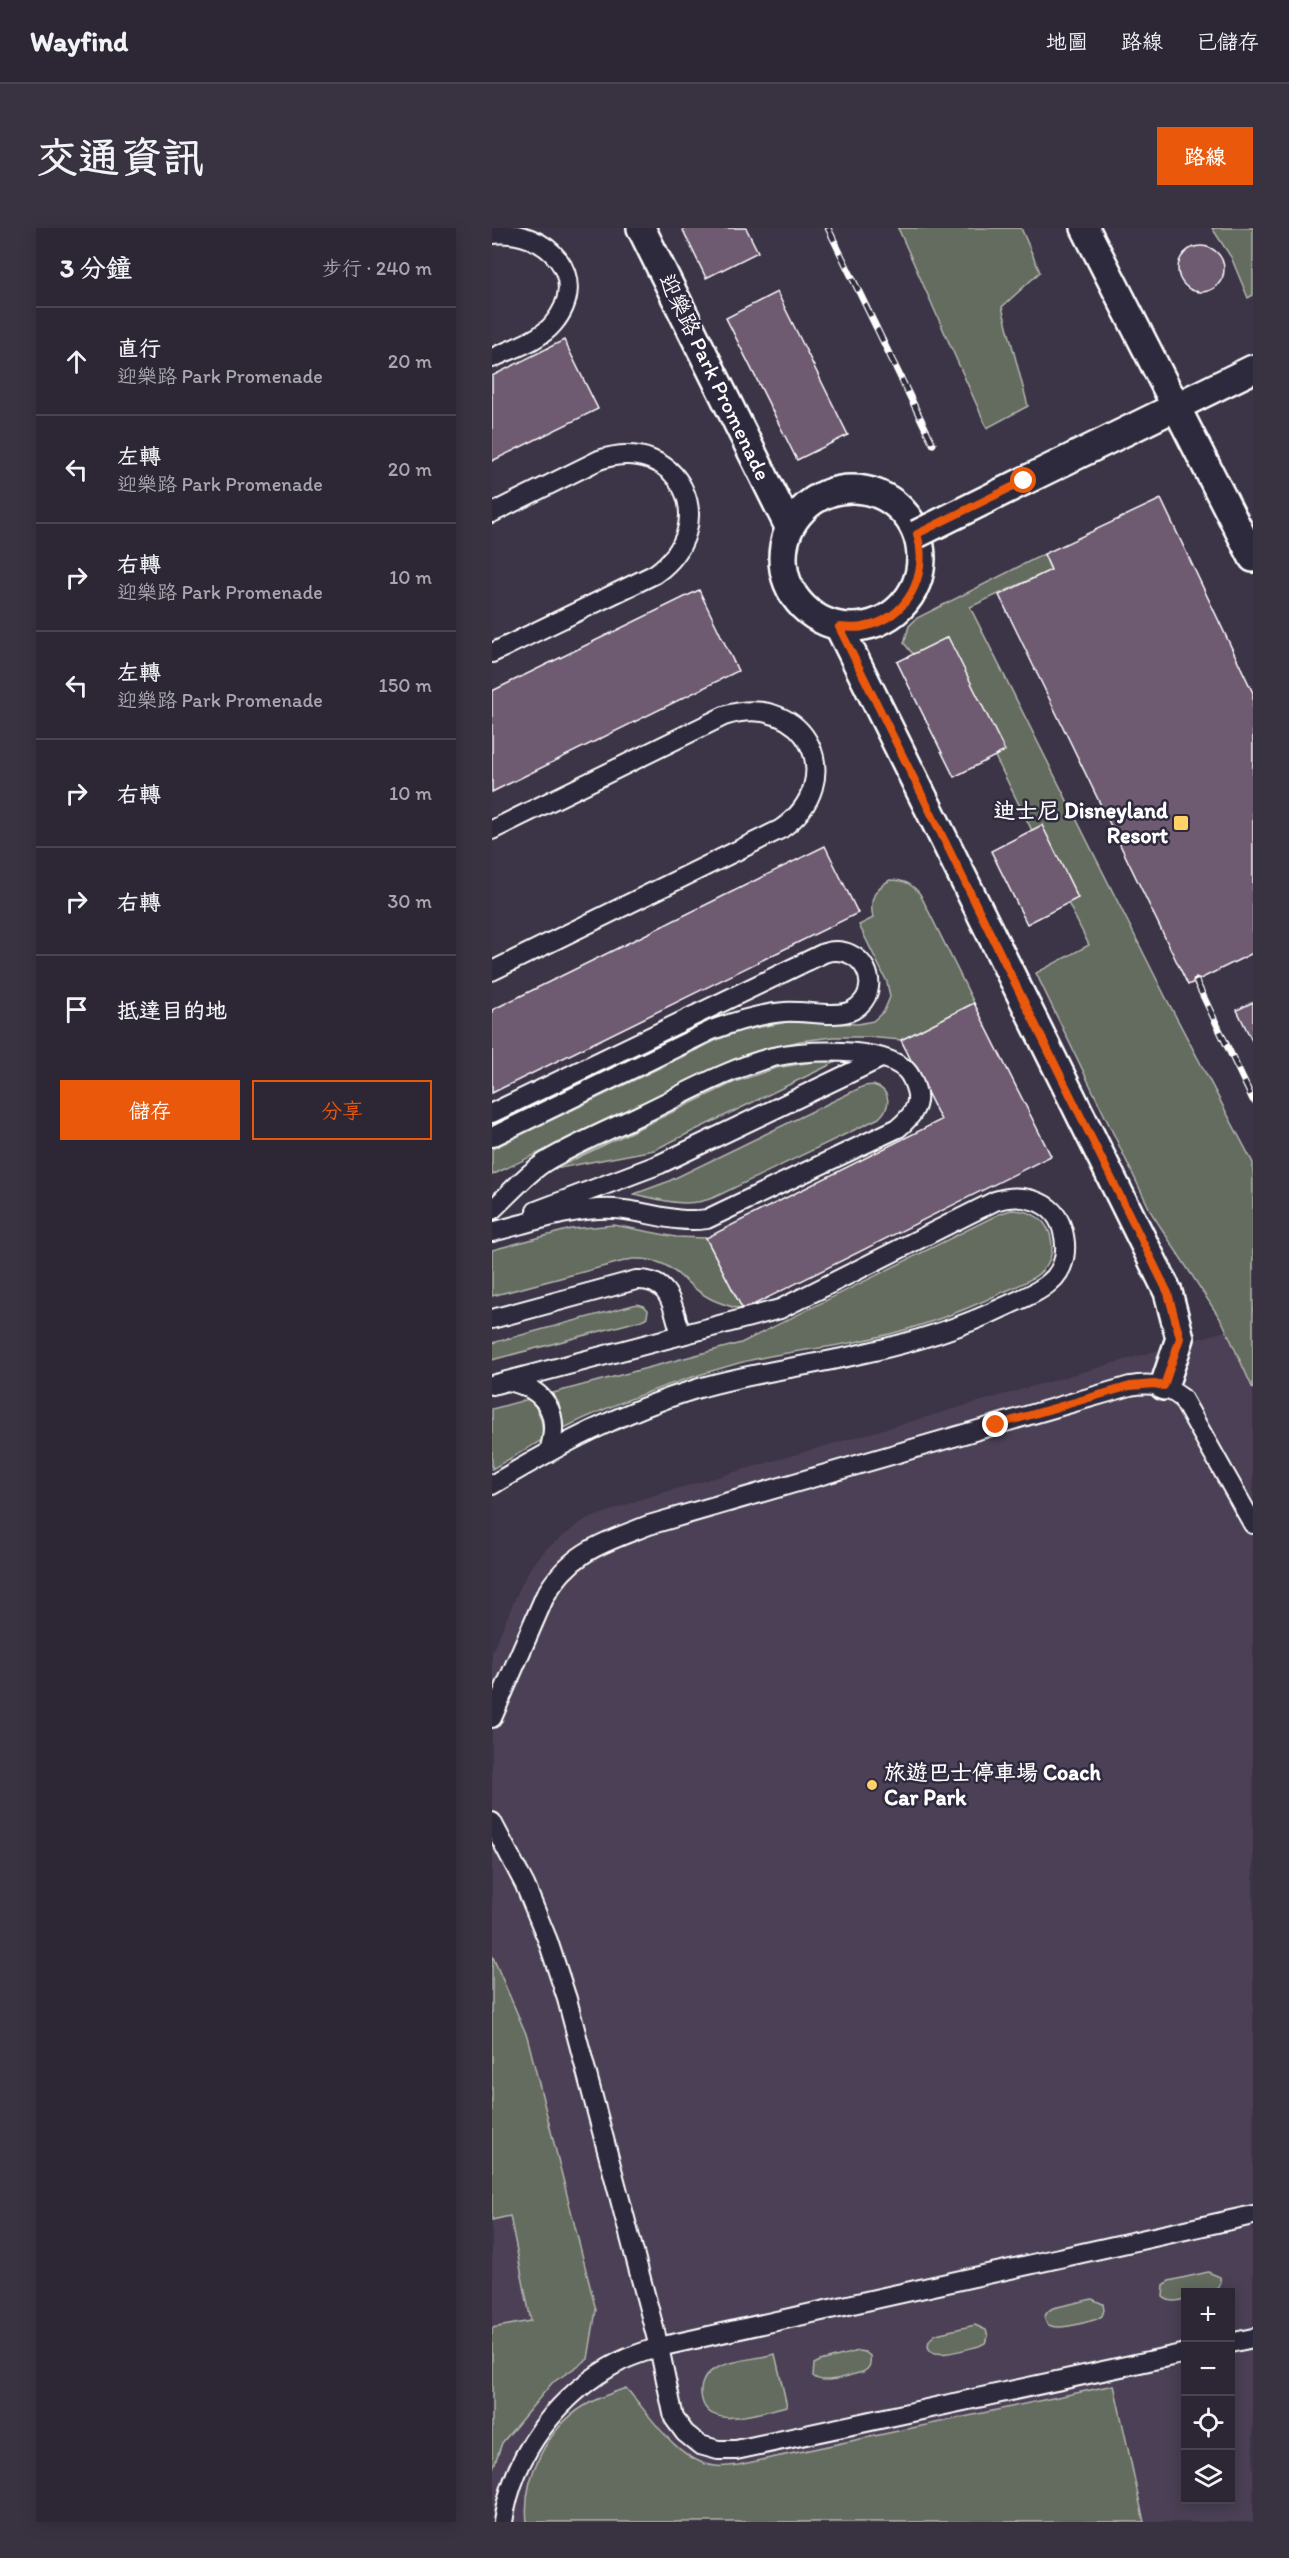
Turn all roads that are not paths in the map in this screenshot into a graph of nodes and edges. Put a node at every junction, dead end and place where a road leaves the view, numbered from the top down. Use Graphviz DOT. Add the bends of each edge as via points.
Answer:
graph roads {
  1 [pos="641,228"];
  2 [pos="1085,228"];
  3 [pos="492,234"];
  4 [pos="492,358"];
  5 [pos="1253,369"];
  6 [pos="1176,407"];
  7 [pos="492,513"];
  8 [pos="789,527"];
  9 [pos="917,534"];
  10 [pos="1253,558"];
  11 [pos="839,627"];
  12 [pos="492,653"];
  13 [pos="492,830"];
  14 [pos="492,971"];
  15 [pos="879,1059"];
  16 [pos="492,1113"];
  17 [pos="492,1137"];
  18 [pos="492,1210"];
  19 [pos="492,1230"];
  20 [pos="492,1318"];
  21 [pos="681,1335"];
  22 [pos="500,1383"];
  23 [pos="1164,1386"];
  24 [pos="549,1451"];
  25 [pos="492,1485"];
  26 [pos="1253,1524"];
  27 [pos="492,1718"];
  28 [pos="492,1822"];
  29 [pos="1253,2214"];
  30 [pos="1253,2338"];
  31 [pos="1235,2342"];
  32 [pos="659,2347"];
  33 [pos="1181,2354"];
  34 [pos="503,2522"];
  1 -- 8 [label="street, 迎樂路 Park Promenade"];
  2 -- 6 [label="street"];
  3 -- 4 [label="lane" via="521,231 538,237 562,261 567,278 567,295 551,326"];
  5 -- 6 [label="street"];
  6 -- 9 [label="street, bridge"];
  6 -- 10 [label="street"];
  7 -- 12 [label="lane" via="599,460 616,454 634,454 651,459 679,481 690,516 681,550 662,569"];
  8 -- 9 [label="street" via="802,509 820,495 863,488 902,509"];
  8 -- 11 [label="street" via="783,547 783,569 789,589 802,607"];
  9 -- 11 [label="street" via="921,570 914,591 900,609 861,628"];
  11 -- 23 [label="street" via="1168,1293 1180,1338"];
  13 -- 14 [label="lane" via="741,710 759,710 792,723 813,753 813,789 807,805 780,830"];
  15 -- 18 [label="lane" via="817,1051 774,1057 730,1072 549,1160"];
  15 -- 19 [label="lane" via="660,1164"];
  15 -- 19 [label="lane" via="906,1070 914,1081 918,1094 908,1119 898,1128 722,1213 678,1221 637,1212 592,1210"];
  16 -- 17 [label="lane" via="824,953 846,951 863,963 868,973 867,995 852,1011 786,1011 736,1021"];
  20 -- 21 [label="lane" via="646,1280 667,1292"];
  21 -- 22 [label="lane"];
  21 -- 24 [label="lane" via="780,1309 1009,1197 1025,1197 1052,1211 1065,1239 1063,1262 1051,1281 995,1312 902,1344 750,1374 696,1389 632,1412"];
  22 -- 24 [label="lane" via="533,1390 547,1405 554,1424"];
  23 -- 26 [label="lane" via="1189,1406"];
  23 -- 27 [label="lane" via="1130,1386 649,1525 593,1546 554,1580"];
  24 -- 25 [label="lane"];
  28 -- 32 [label="lane" via="525,1885 567,1998"];
  29 -- 32 [label="lane"];
  30 -- 31 [label="lane"];
  32 -- 33 [label="lane" via="674,2418 684,2433 700,2445 718,2450 736,2450"];
  32 -- 34 [label="lane" via="622,2360 589,2380 560,2406 535,2437 517,2471"];
}
